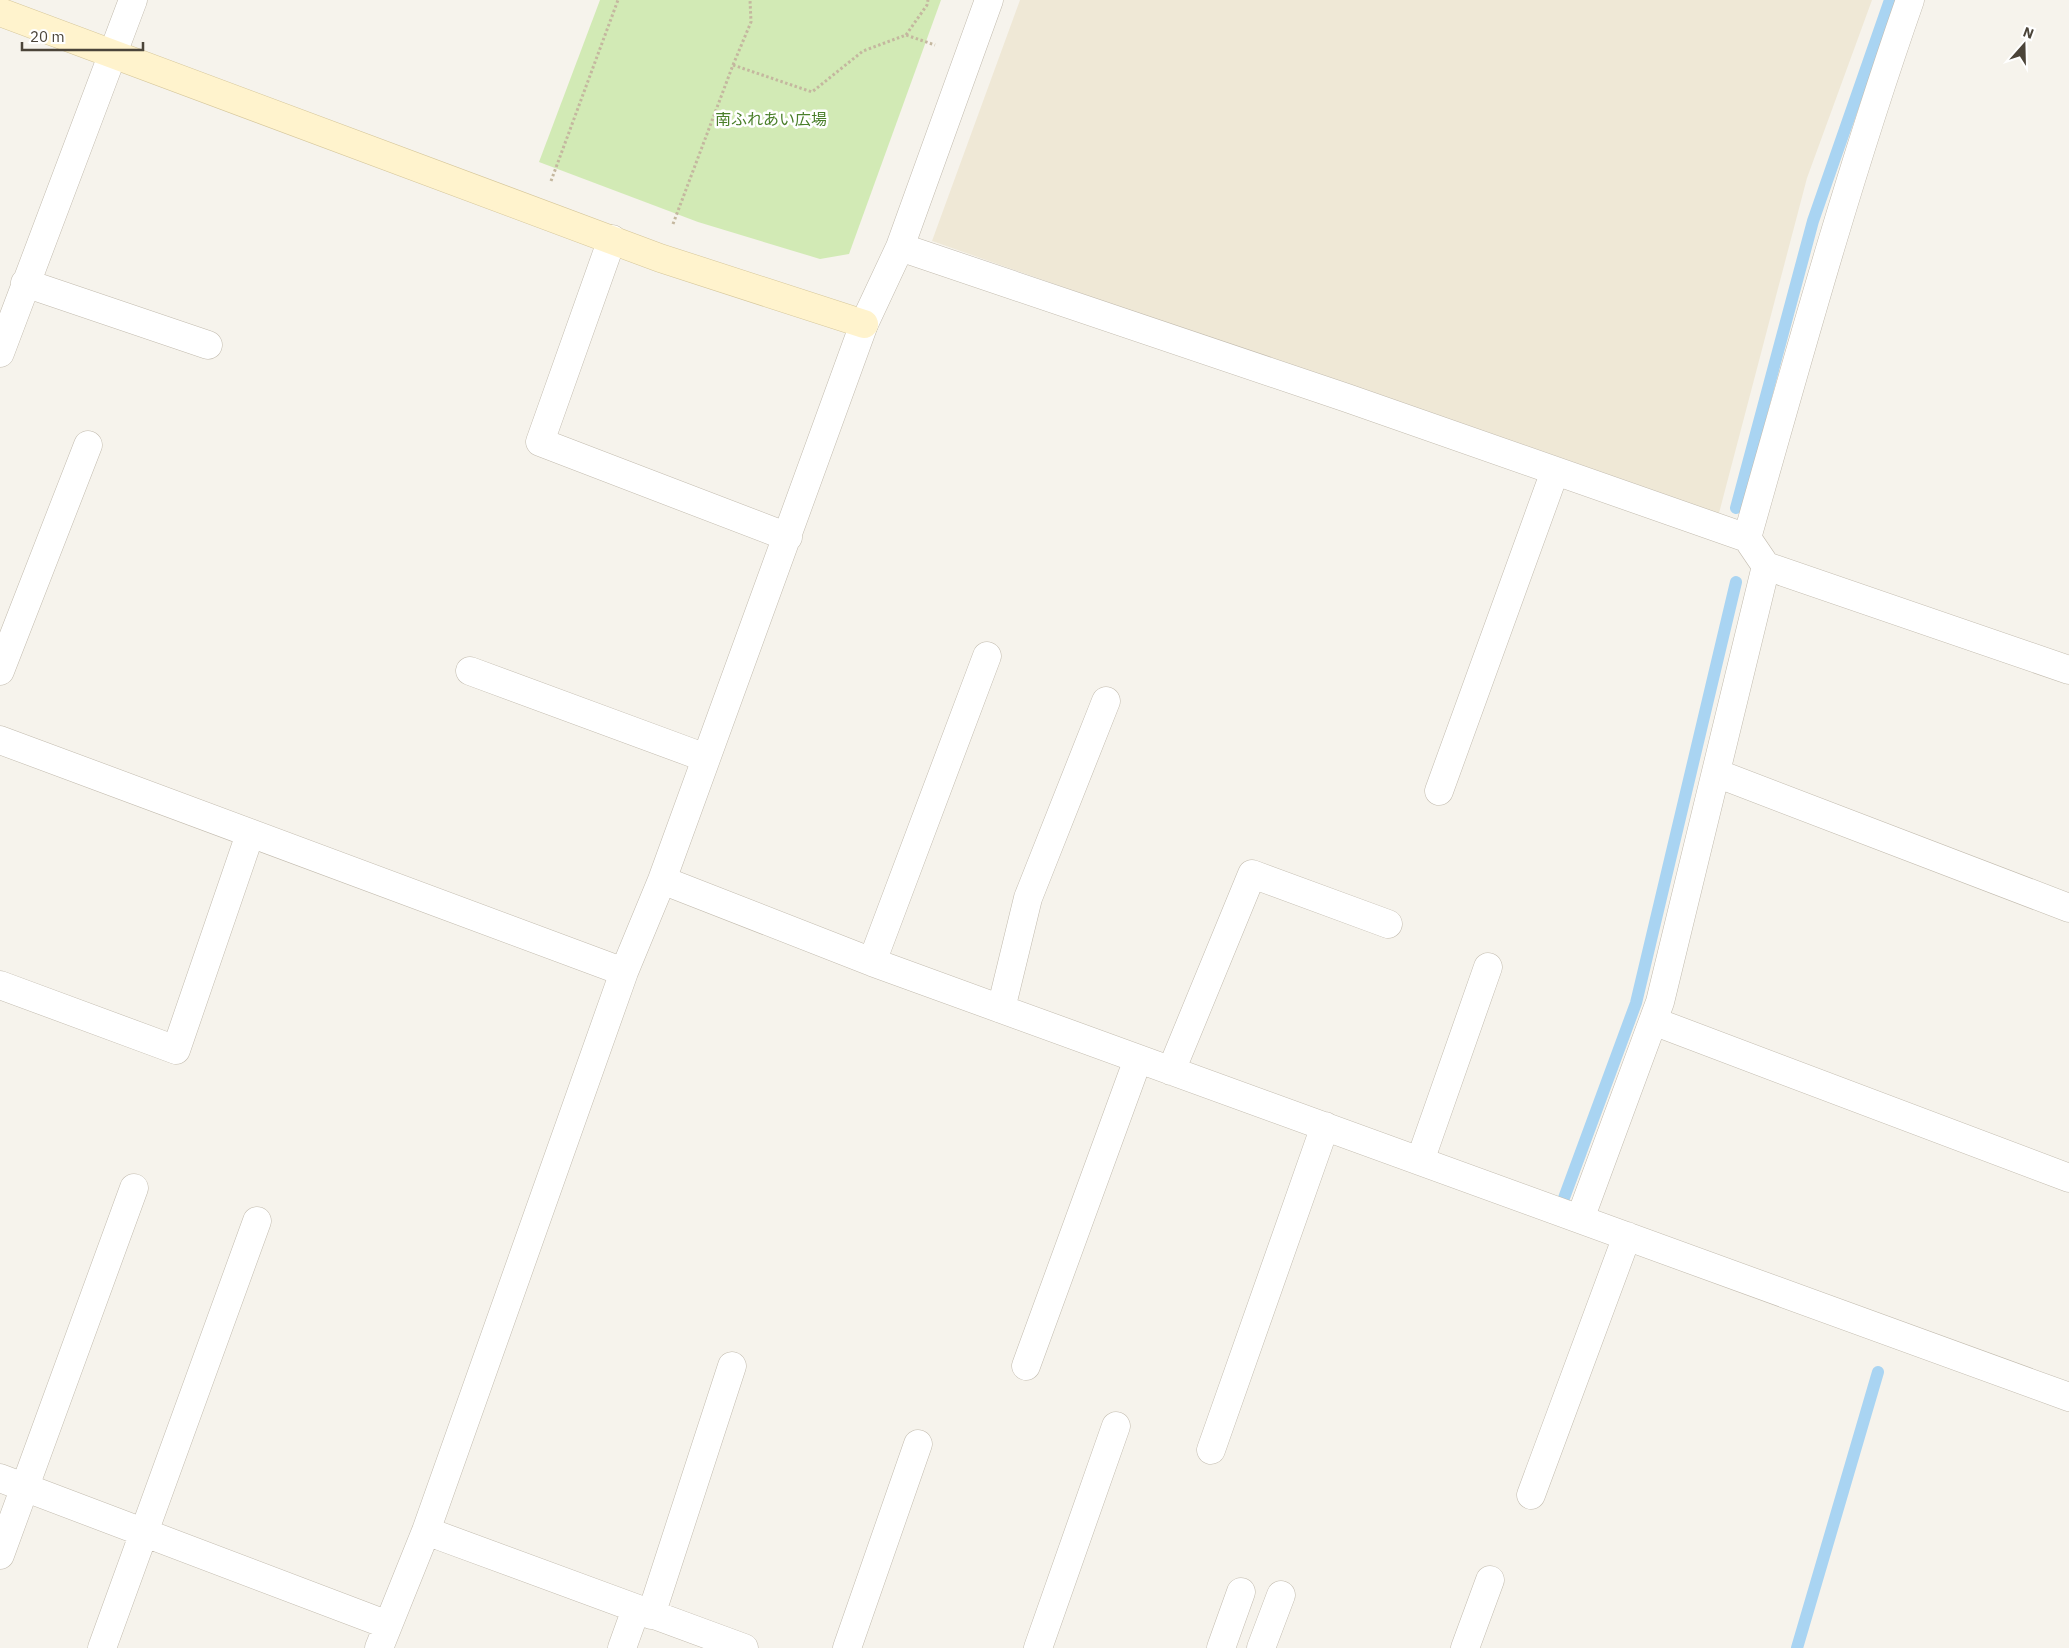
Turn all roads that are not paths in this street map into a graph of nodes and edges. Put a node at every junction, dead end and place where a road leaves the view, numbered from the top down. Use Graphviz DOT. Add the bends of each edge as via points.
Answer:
graph roads {
  1 [pos="2,0"];
  2 [pos="133,0"];
  3 [pos="989,0"];
  4 [pos="1910,0"];
  5 [pos="0,5"];
  6 [pos="0,12"];
  7 [pos="114,53"];
  8 [pos="612,239"];
  9 [pos="900,246"];
  10 [pos="25,283"];
  11 [pos="864,324"];
  12 [pos="208,345"];
  13 [pos="0,353"];
  14 [pos="88,445"];
  15 [pos="1556,471"];
  16 [pos="788,537"];
  17 [pos="1747,538"];
  18 [pos="1766,566"];
  19 [pos="988,656"];
  20 [pos="2069,670"];
  21 [pos="0,671"];
  22 [pos="470,671"];
  23 [pos="1106,701"];
  24 [pos="0,740"];
  25 [pos="706,758"];
  26 [pos="1716,773"];
  27 [pos="1439,791"];
  28 [pos="250,834"];
  29 [pos="662,880"];
  30 [pos="2069,908"];
  31 [pos="1388,924"];
  32 [pos="872,962"];
  33 [pos="1488,966"];
  34 [pos="624,972"];
  35 [pos="0,986"];
  36 [pos="1001,1009"];
  37 [pos="1653,1021"];
  38 [pos="1138,1059"];
  39 [pos="1171,1071"];
  40 [pos="1325,1126"];
  41 [pos="1420,1161"];
  42 [pos="2069,1178"];
  43 [pos="134,1188"];
  44 [pos="1580,1219"];
  45 [pos="257,1221"];
  46 [pos="1627,1236"];
  47 [pos="732,1366"];
  48 [pos="1026,1366"];
  49 [pos="2069,1396"];
  50 [pos="1116,1426"];
  51 [pos="918,1444"];
  52 [pos="1210,1450"];
  53 [pos="12,1483"];
  54 [pos="1531,1494"];
  55 [pos="426,1531"];
  56 [pos="144,1532"];
  57 [pos="0,1555"];
  58 [pos="1490,1580"];
  59 [pos="1241,1592"];
  60 [pos="1281,1595"];
  61 [pos="643,1612"];
  62 [pos="383,1636"];
  63 [pos="102,1648"];
  64 [pos="622,1648"];
  65 [pos="744,1648"];
  66 [pos="847,1648"];
  67 [pos="1038,1648"];
  68 [pos="1221,1648"];
  69 [pos="1261,1648"];
  70 [pos="1465,1648"];
  1 -- 5 [label="street"];
  2 -- 7 [label="street"];
  3 -- 9 [label="street"];
  4 -- 17 [label="street" via="1816,292"];
  6 -- 7 [label="street"];
  7 -- 8 [label="street"];
  7 -- 10 [label="street"];
  8 -- 11 [label="street" via="660,258"];
  8 -- 16 [label="street" via="540,442"];
  9 -- 11 [label="street"];
  9 -- 15 [label="street"];
  10 -- 12 [label="street"];
  10 -- 13 [label="street"];
  11 -- 16 [label="street"];
  14 -- 21 [label="street"];
  15 -- 17 [label="street"];
  15 -- 27 [label="street"];
  16 -- 25 [label="street"];
  17 -- 18 [label="street"];
  18 -- 20 [label="street"];
  18 -- 26 [label="street"];
  19 -- 32 [label="street"];
  22 -- 25 [label="street"];
  23 -- 36 [label="street" via="1028,898"];
  24 -- 28 [label="street"];
  25 -- 29 [label="street"];
  26 -- 30 [label="street"];
  26 -- 37 [label="street"];
  28 -- 34 [label="street"];
  28 -- 35 [label="street" via="176,1050"];
  29 -- 32 [label="street"];
  29 -- 34 [label="street"];
  31 -- 39 [label="street" via="1252,874"];
  32 -- 36 [label="street"];
  33 -- 41 [label="street"];
  34 -- 55 [label="street"];
  36 -- 38 [label="street"];
  37 -- 42 [label="street"];
  37 -- 44 [label="street"];
  38 -- 39 [label="street"];
  38 -- 48 [label="street"];
  39 -- 40 [label="street"];
  40 -- 41 [label="street"];
  40 -- 52 [label="street"];
  41 -- 44 [label="street"];
  43 -- 53 [label="street"];
  44 -- 46 [label="street"];
  45 -- 56 [label="street"];
  46 -- 49 [label="street"];
  46 -- 54 [label="street"];
  47 -- 61 [label="street"];
  50 -- 67 [label="street"];
  51 -- 66 [label="street"];
  53 -- 56 [label="street"];
  53 -- 57 [label="street"];
  55 -- 61 [label="street"];
  55 -- 62 [label="street"];
  56 -- 62 [label="street"];
  56 -- 63 [label="street"];
  58 -- 70 [label="street"];
  59 -- 68 [label="street"];
  60 -- 69 [label="street"];
  61 -- 64 [label="street"];
  61 -- 65 [label="street"];
}
